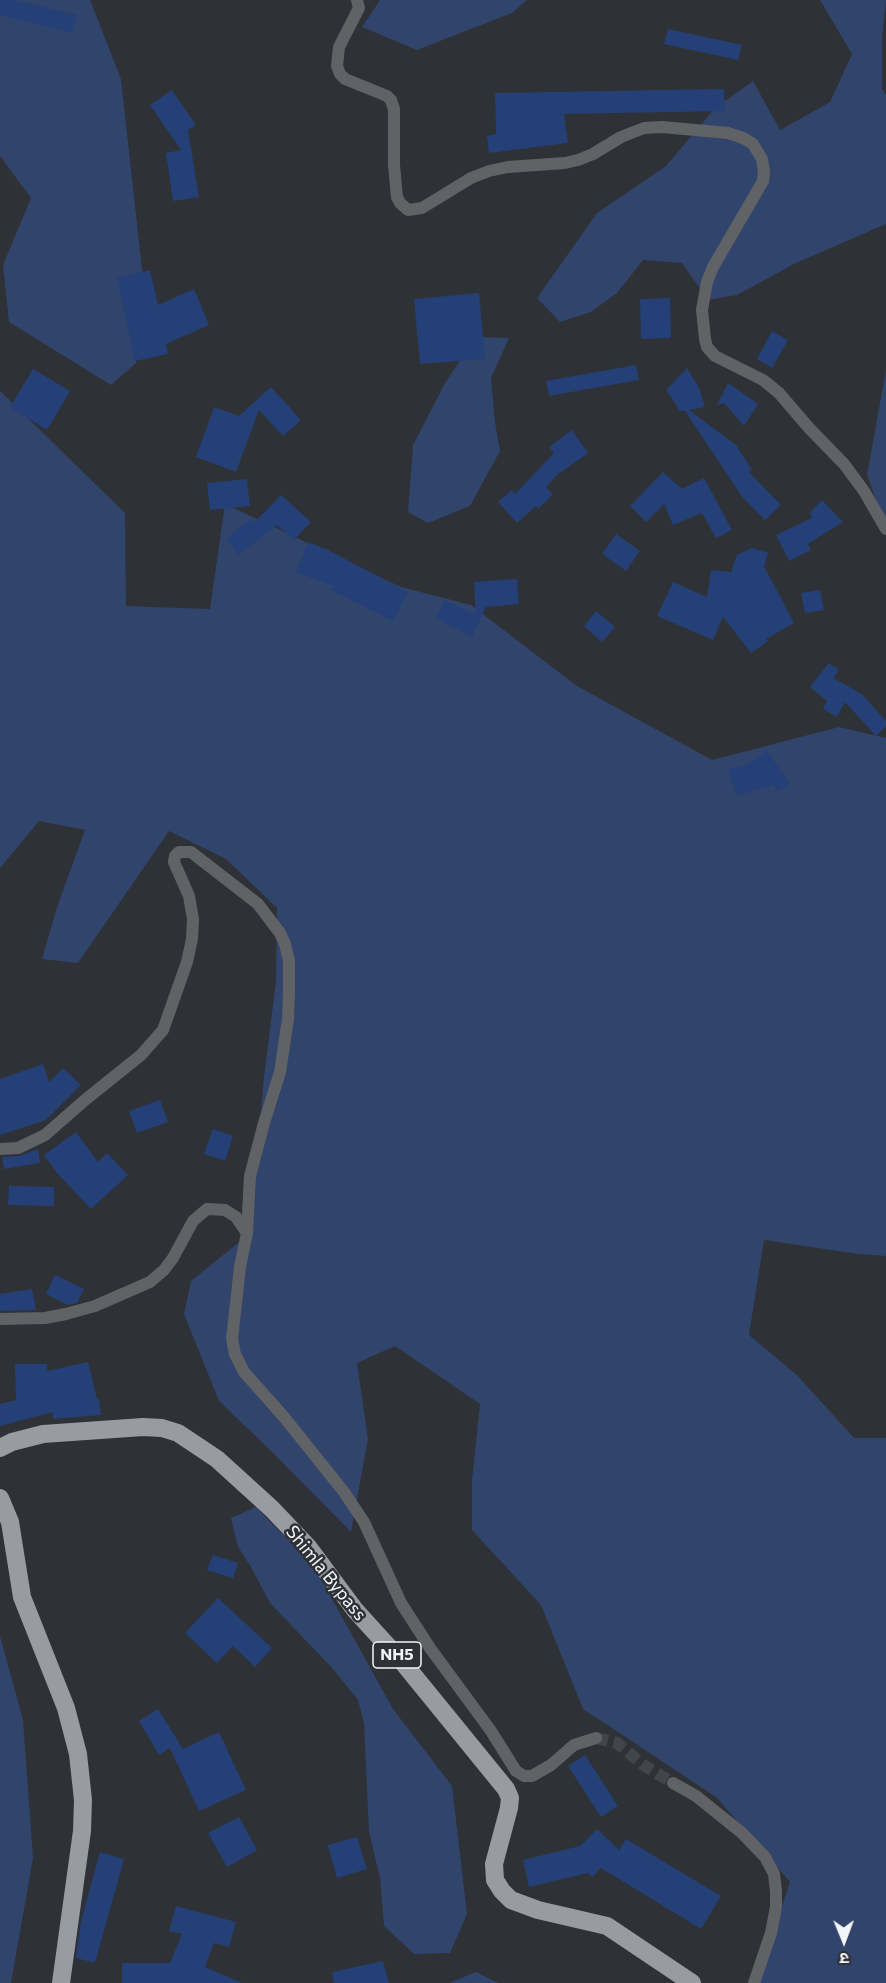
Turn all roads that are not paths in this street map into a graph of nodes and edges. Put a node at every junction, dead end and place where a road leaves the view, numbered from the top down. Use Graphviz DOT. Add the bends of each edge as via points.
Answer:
graph roads {
  1 [pos="357,0"];
  2 [pos="886,529"];
  3 [pos="0,1149"];
  4 [pos="247,1233"];
  5 [pos="0,1319"];
  6 [pos="0,1448"];
  7 [pos="0,1498"];
  8 [pos="596,1738"];
  9 [pos="673,1783"];
  10 [pos="61,1983"];
  11 [pos="692,1983"];
  12 [pos="754,1983"];
  1 -- 2 [label="street" via="359,8 339,47 337,66 345,79 391,100 397,197 408,210 422,208 489,171 578,160 644,128 728,133 753,144 762,159 763,181 707,282 702,320 707,347 715,356 763,380 779,393 844,464"];
  3 -- 4 [label="street" via="18,1148 45,1136 141,1055 163,1030 187,962 193,928 189,896 174,859 179,852 191,852 258,904 280,933 288,952 290,991 282,1058 252,1168"];
  4 -- 5 [label="street" via="232,1213 207,1209 193,1221 169,1264 150,1282 66,1314"];
  4 -- 8 [label="street" via="235,1306 235,1354 244,1372 344,1492 364,1522 401,1603 430,1648 520,1774 535,1775 574,1745"];
  6 -- 11 [label="highway, Shimla Bypass / NH5" via="44,1434 142,1426 178,1433 217,1459 309,1548 355,1610 506,1789 510,1802 494,1864 495,1880 502,1892 511,1900 538,1910 607,1926"];
  7 -- 10 [label="highway" via="8,1516 22,1597 66,1708 78,1754 82,1831"];
  9 -- 12 [label="street" via="742,1833 765,1857 774,1874 776,1907"];
}
